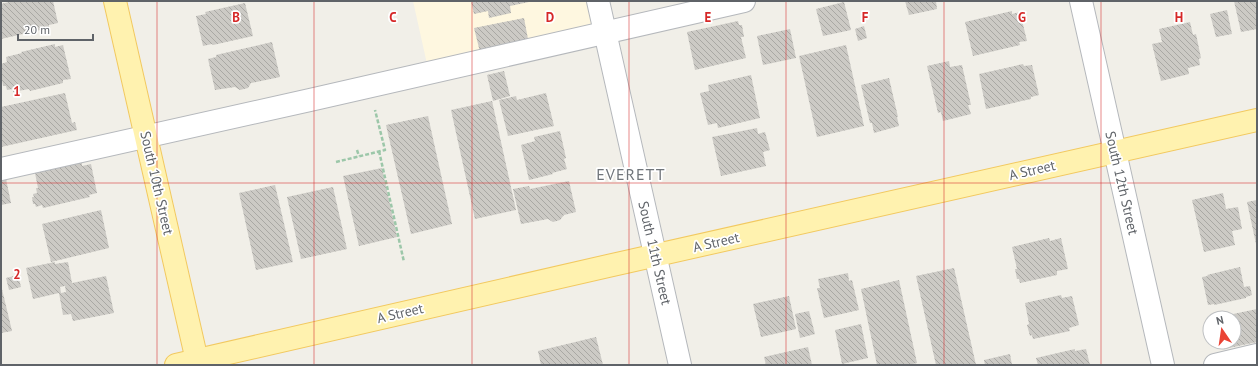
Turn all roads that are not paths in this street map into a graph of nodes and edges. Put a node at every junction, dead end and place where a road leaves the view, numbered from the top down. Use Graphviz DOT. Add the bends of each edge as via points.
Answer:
graph roads {
  1 [pos="115,1"];
  2 [pos="598,1"];
  3 [pos="744,1"];
  4 [pos="1081,1"];
  5 [pos="604,32"];
  6 [pos="1257,120"];
  7 [pos="146,136"];
  8 [pos="1115,152"];
  9 [pos="1,169"];
  10 [pos="656,255"];
  11 [pos="1257,355"];
  12 [pos="198,363"];
  13 [pos="176,365"];
  14 [pos="680,365"];
  15 [pos="1163,365"];
  16 [pos="1215,365"];
  1 -- 7 [label="main road, South 10th Street"];
  2 -- 5 [label="street, South 11th Street"];
  3 -- 5 [label="street"];
  4 -- 8 [label="street, South 12th Street"];
  5 -- 7 [label="street"];
  5 -- 10 [label="street, South 11th Street"];
  6 -- 8 [label="main road, A Street"];
  7 -- 9 [label="street"];
  7 -- 12 [label="main road, South 10th Street"];
  8 -- 10 [label="main road, A Street"];
  8 -- 15 [label="street, South 12th Street"];
  10 -- 12 [label="main road, A Street"];
  10 -- 14 [label="street, South 11th Street"];
  11 -- 16 [label="street"];
  12 -- 13 [label="main road, A Street"];
}
